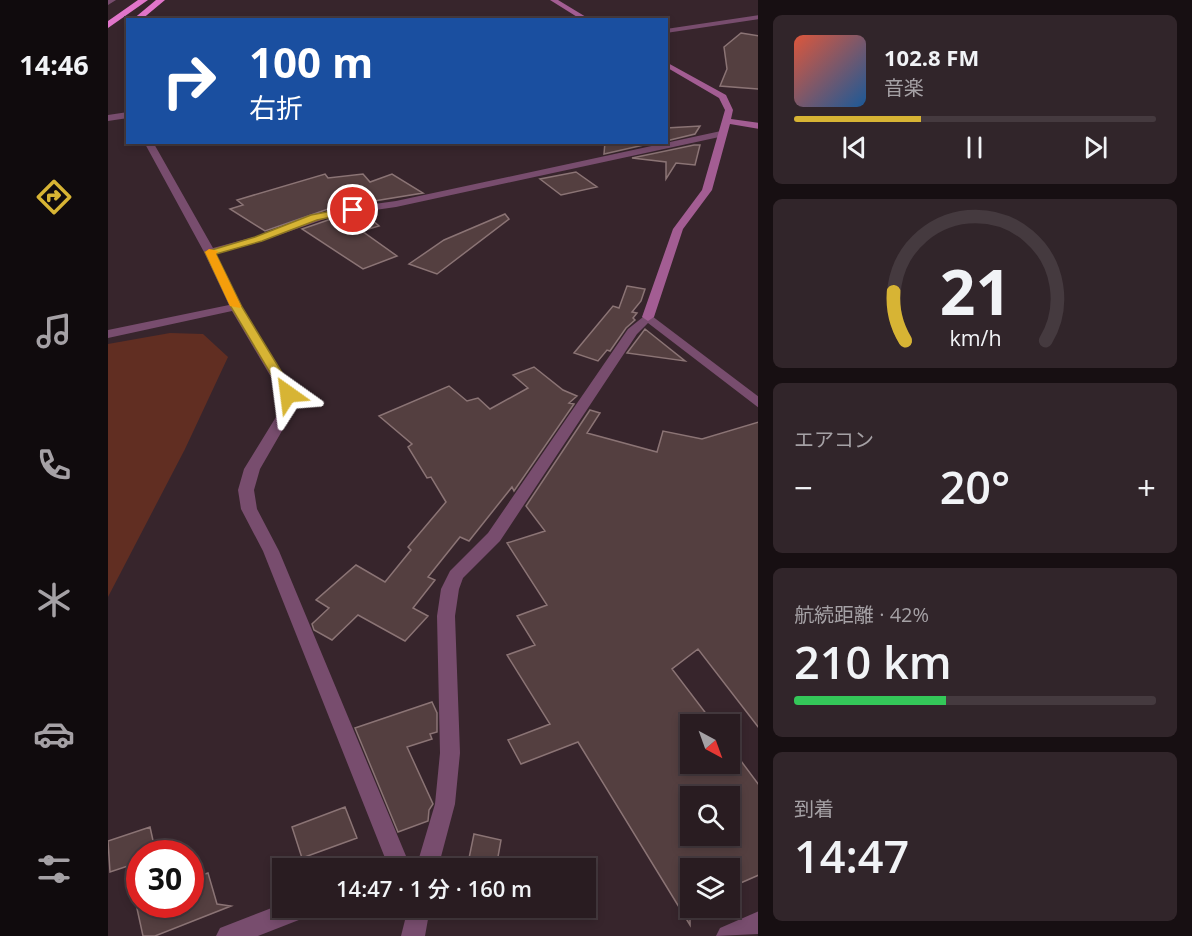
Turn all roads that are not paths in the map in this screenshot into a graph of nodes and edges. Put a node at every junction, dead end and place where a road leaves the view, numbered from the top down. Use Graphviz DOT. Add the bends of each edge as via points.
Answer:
graph roads {
  1 [pos="113,0"];
  2 [pos="144,0"];
  3 [pos="161,0"];
  4 [pos="553,0"];
  5 [pos="108,3"];
  6 [pos="758,17"];
  7 [pos="137,18"];
  8 [pos="584,18"];
  9 [pos="108,26"];
  10 [pos="668,31"];
  11 [pos="668,65"];
  12 [pos="126,116"];
  13 [pos="108,118"];
  14 [pos="725,121"];
  15 [pos="758,126"];
  16 [pos="722,134"];
  17 [pos="149,144"];
  18 [pos="210,252"];
  19 [pos="236,307"];
  20 [pos="648,317"];
  21 [pos="108,334"];
  22 [pos="758,403"];
  23 [pos="397,858"];
  24 [pos="429,858"];
  25 [pos="276,918"];
  26 [pos="416,918"];
  27 [pos="758,922"];
  28 [pos="228,936"];
  29 [pos="412,936"];
  30 [pos="728,936"];
  1 -- 5 [label="street"];
  2 -- 9 [label="highway"];
  3 -- 7 [label="highway"];
  4 -- 8 [label="street"];
  6 -- 10 [label="street"];
  11 -- 14 [label="street" via="723,97 729,110"];
  12 -- 13 [label="street"];
  14 -- 15 [label="street"];
  14 -- 16 [label="street"];
  16 -- 18 [label="street" via="396,204 331,213"];
  16 -- 20 [label="street" via="707,190 678,229"];
  17 -- 18 [label="street"];
  18 -- 19 [label="street"];
  19 -- 21 [label="street"];
  19 -- 23 [label="street" via="288,394 283,417 252,469 246,490 249,509 272,552"];
  20 -- 22 [label="street"];
  20 -- 24 [label="street" via="632,332 494,537 456,575 450,589 446,616 450,753 445,804"];
  25 -- 28 [label="street"];
  26 -- 29 [label="street"];
  27 -- 30 [label="street"];
}
